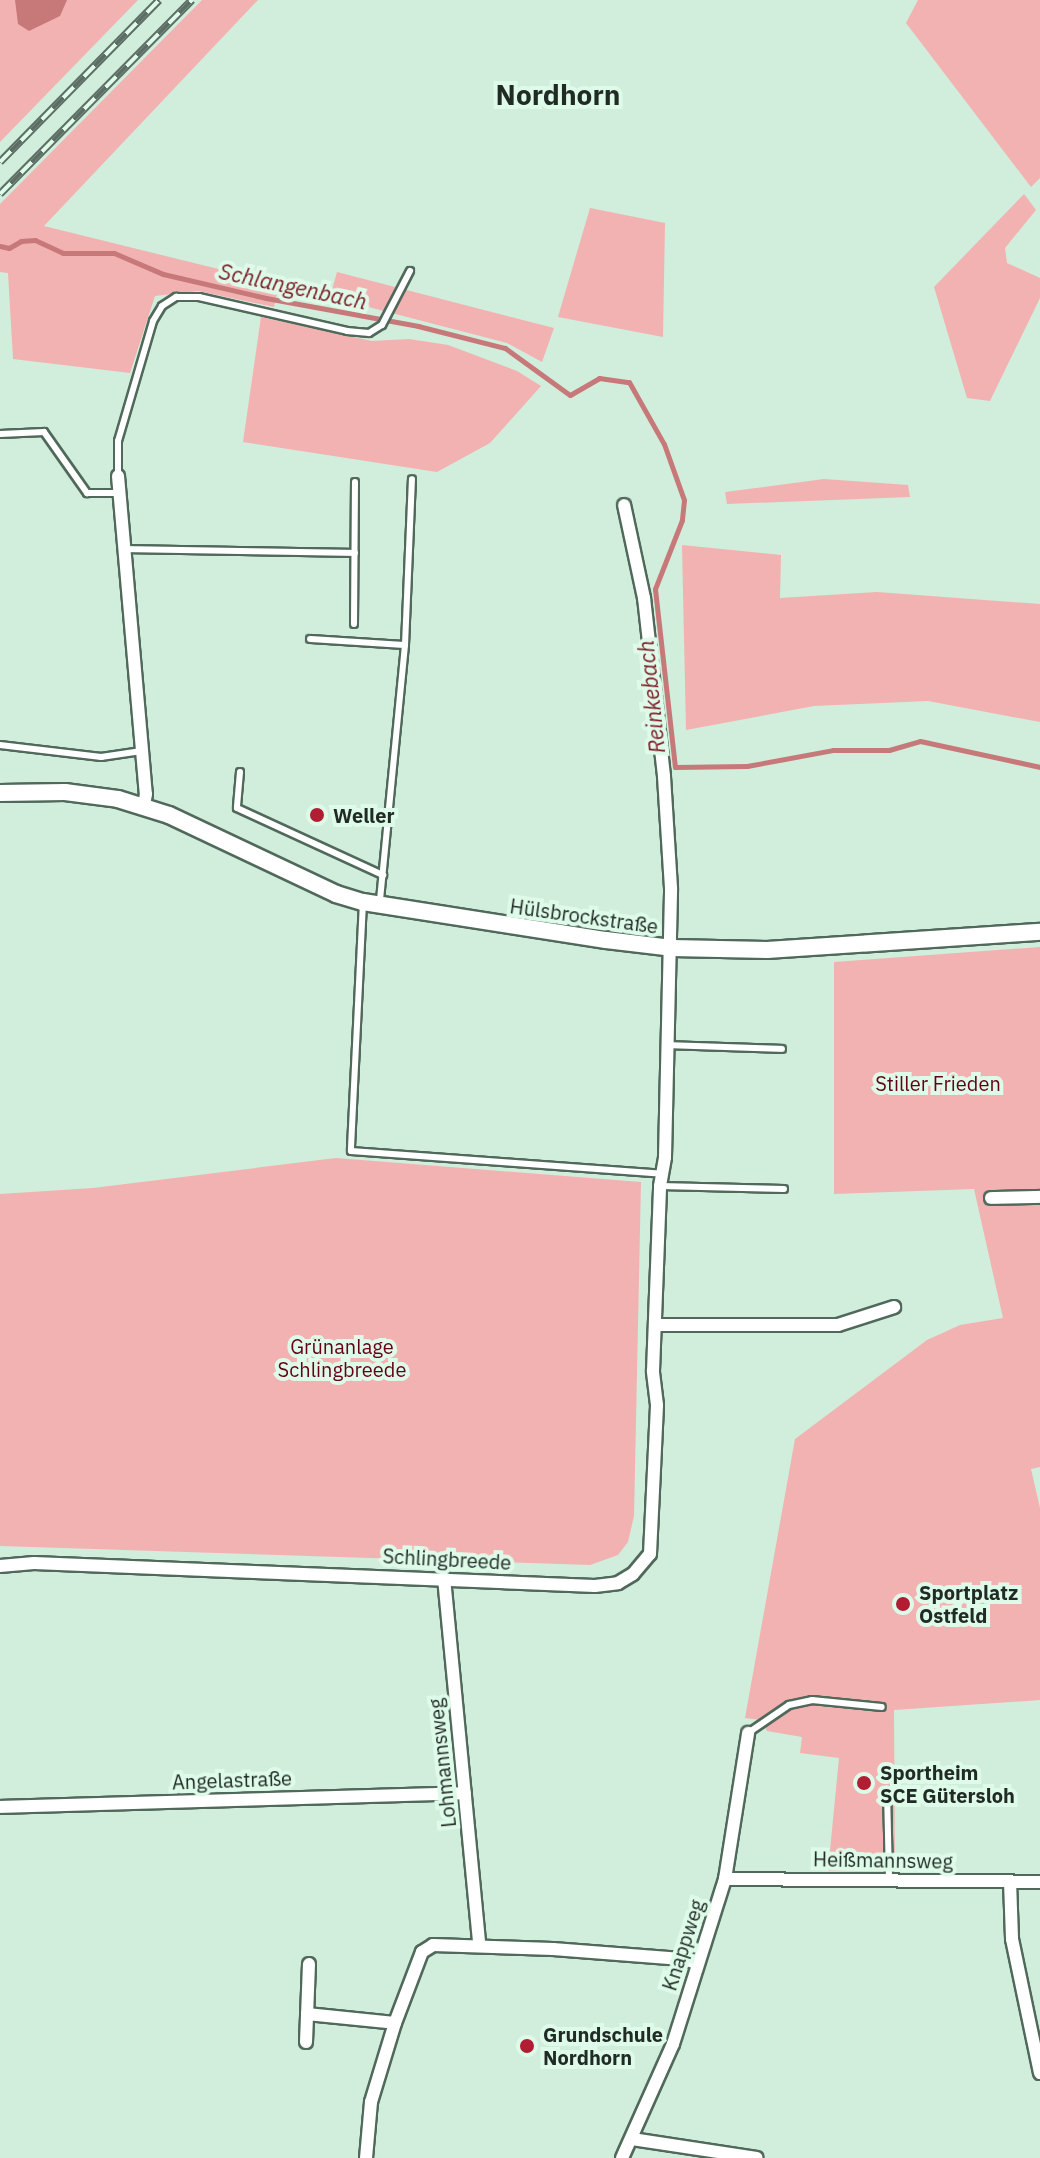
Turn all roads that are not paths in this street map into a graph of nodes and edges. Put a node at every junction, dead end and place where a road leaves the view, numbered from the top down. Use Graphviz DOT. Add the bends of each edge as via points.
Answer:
graph roads {
  1 [pos="410,271"];
  2 [pos="0,434"];
  3 [pos="118,476"];
  4 [pos="412,479"];
  5 [pos="355,482"];
  6 [pos="120,493"];
  7 [pos="624,505"];
  8 [pos="125,549"];
  9 [pos="355,553"];
  10 [pos="354,624"];
  11 [pos="310,639"];
  12 [pos="405,645"];
  13 [pos="0,745"];
  14 [pos="142,751"];
  15 [pos="240,772"];
  16 [pos="0,793"];
  17 [pos="144,805"];
  18 [pos="383,875"];
  19 [pos="363,902"];
  20 [pos="380,905"];
  21 [pos="1040,932"];
  22 [pos="672,948"];
  23 [pos="668,1045"];
  24 [pos="782,1049"];
  25 [pos="661,1180"];
  26 [pos="784,1189"];
  27 [pos="1040,1197"];
  28 [pos="991,1198"];
  29 [pos="894,1307"];
  30 [pos="655,1325"];
  31 [pos="0,1566"];
  32 [pos="444,1578"];
  33 [pos="882,1707"];
  34 [pos="748,1733"];
  35 [pos="887,1790"];
  36 [pos="465,1793"];
  37 [pos="0,1807"];
  38 [pos="725,1879"];
  39 [pos="889,1880"];
  40 [pos="1010,1881"];
  41 [pos="1040,1882"];
  42 [pos="479,1944"];
  43 [pos="698,1963"];
  44 [pos="309,1964"];
  45 [pos="307,2014"];
  46 [pos="395,2023"];
  47 [pos="306,2042"];
  48 [pos="1040,2073"];
  49 [pos="632,2139"];
  50 [pos="366,2158"];
  51 [pos="622,2158"];
  52 [pos="757,2158"];
  1 -- 3 [label="lane" via="382,325 369,333 199,297 176,297 162,306 118,441"];
  2 -- 6 [label="lane" via="44,432 87,493"];
  3 -- 6 [label="street"];
  4 -- 12 [label="lane"];
  5 -- 9 [label="lane"];
  6 -- 8 [label="street"];
  7 -- 22 [label="street, Schlingbreede" via="644,598 664,776"];
  8 -- 9 [label="lane"];
  8 -- 14 [label="street"];
  9 -- 10 [label="lane"];
  11 -- 12 [label="lane"];
  12 -- 18 [label="lane"];
  13 -- 14 [label="lane" via="101,757"];
  14 -- 17 [label="street"];
  15 -- 18 [label="lane" via="237,808"];
  16 -- 17 [label="street, Hülsbrockstraße" via="65,792"];
  17 -- 19 [label="street, Hülsbrockstraße"];
  18 -- 20 [label="lane"];
  19 -- 20 [label="street, Hülsbrockstraße"];
  19 -- 25 [label="lane" via="351,1151"];
  20 -- 22 [label="street, Hülsbrockstraße"];
  21 -- 22 [label="street, Hülsbrockstraße" via="767,950"];
  22 -- 23 [label="street, Schlingbreede"];
  23 -- 24 [label="lane"];
  23 -- 25 [label="street, Schlingbreede"];
  25 -- 26 [label="lane"];
  25 -- 30 [label="street, Schlingbreede"];
  27 -- 28 [label="street"];
  29 -- 30 [label="street" via="838,1325"];
  30 -- 32 [label="street, Schlingbreede" via="653,1535 650,1554 639,1568 618,1583 595,1586"];
  31 -- 32 [label="street, Schlingbreede"];
  32 -- 36 [label="street, Lohmannsweg"];
  33 -- 34 [label="lane" via="812,1700 789,1705"];
  34 -- 38 [label="street, Knappweg"];
  35 -- 39 [label="lane"];
  36 -- 37 [label="street, Angelastraße"];
  36 -- 42 [label="street, Lohmannsweg"];
  38 -- 39 [label="street, Heißmannsweg"];
  38 -- 43 [label="street, Knappweg"];
  39 -- 40 [label="street, Heißmannsweg"];
  40 -- 41 [label="street, Heißmannsweg"];
  40 -- 48 [label="street" via="1012,1939"];
  42 -- 43 [label="street"];
  42 -- 46 [label="street" via="433,1945 422,1952"];
  43 -- 49 [label="street, Knappweg" via="673,2044"];
  44 -- 45 [label="street"];
  45 -- 46 [label="street"];
  45 -- 47 [label="street"];
  46 -- 50 [label="street" via="371,2102"];
  49 -- 51 [label="street, Knappweg"];
  49 -- 52 [label="street"];
}
